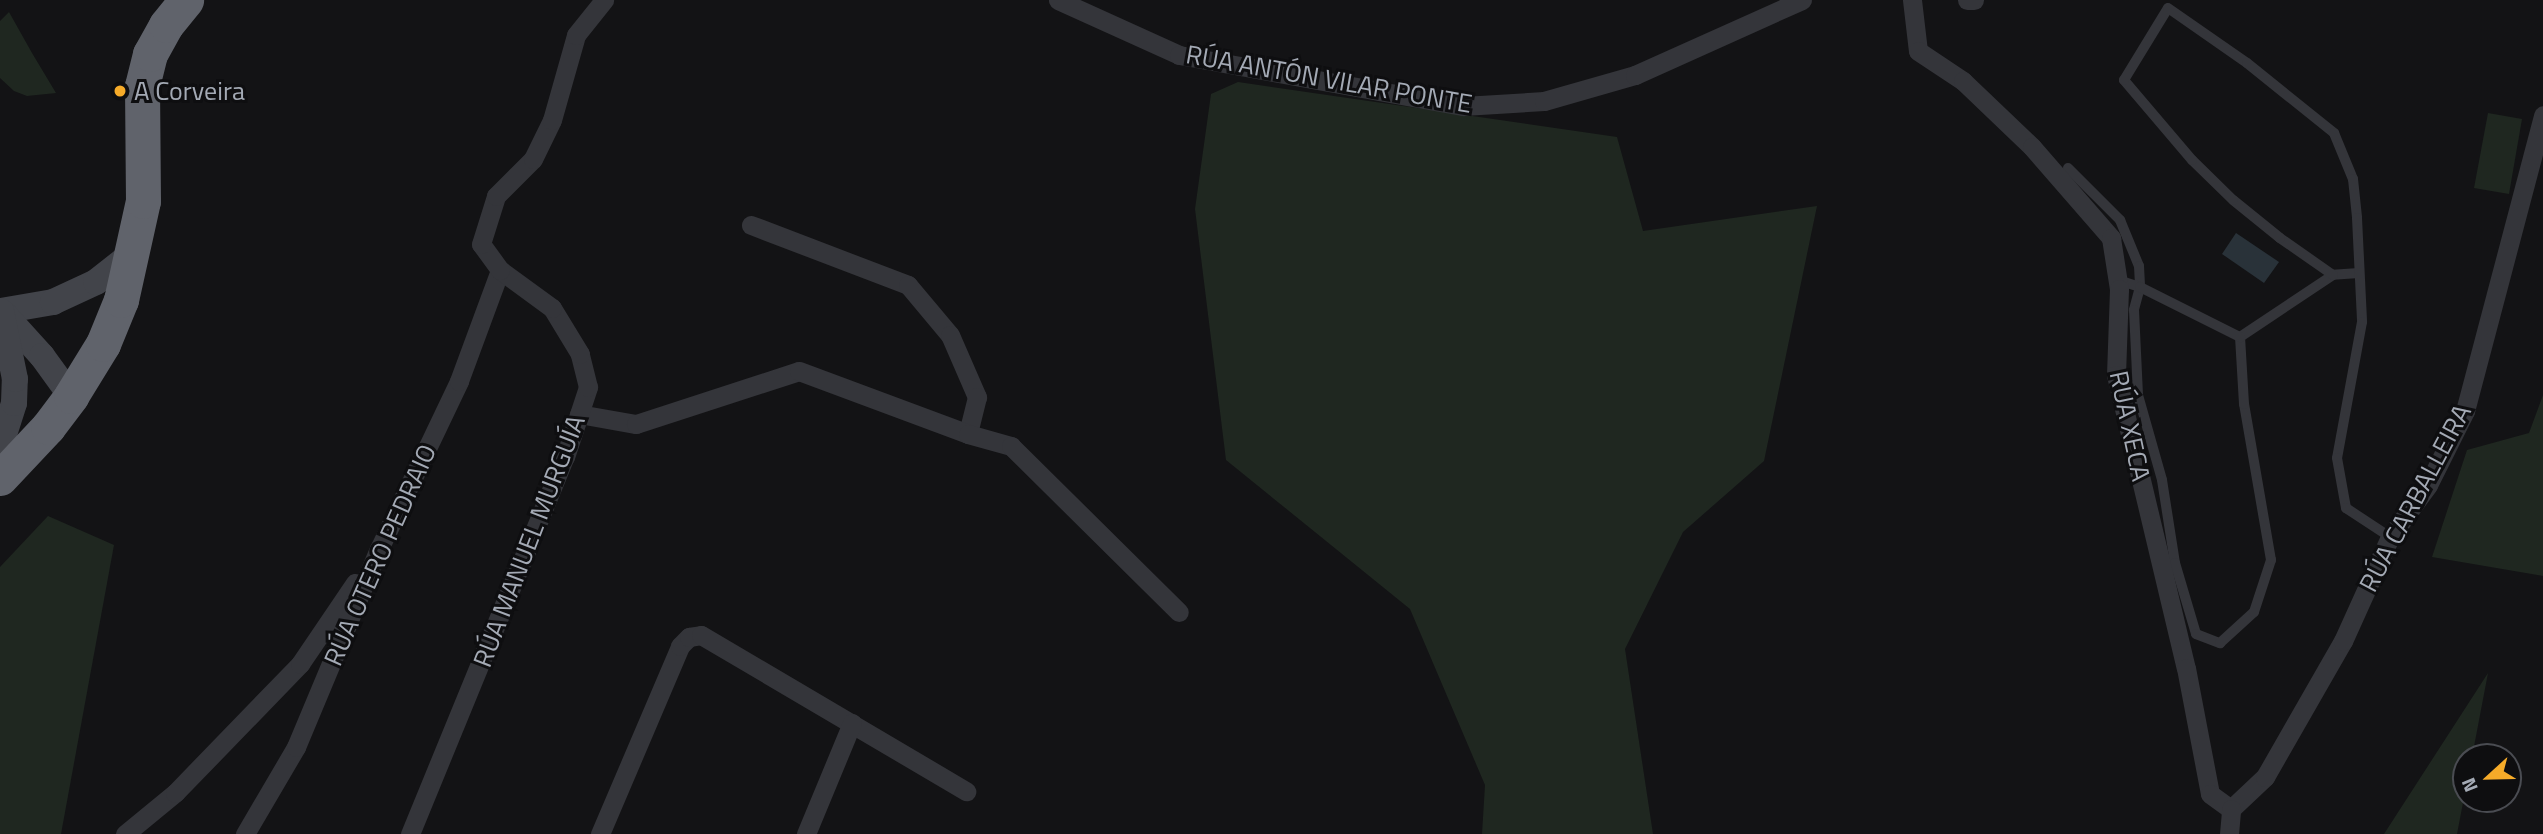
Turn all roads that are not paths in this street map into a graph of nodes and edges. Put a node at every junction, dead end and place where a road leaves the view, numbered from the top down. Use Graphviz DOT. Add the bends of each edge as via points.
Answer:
graph roads {
  1 [pos="186,0"];
  2 [pos="604,0"];
  3 [pos="1058,0"];
  4 [pos="1802,0"];
  5 [pos="1912,0"];
  6 [pos="1967,0"];
  7 [pos="1974,0"];
  8 [pos="2543,115"];
  9 [pos="2067,168"];
  10 [pos="751,225"];
  11 [pos="134,252"];
  12 [pos="500,270"];
  13 [pos="2359,274"];
  14 [pos="2333,275"];
  15 [pos="2118,280"];
  16 [pos="2140,287"];
  17 [pos="1,310"];
  18 [pos="2240,337"];
  19 [pos="71,396"];
  20 [pos="579,414"];
  21 [pos="968,434"];
  22 [pos="0,447"];
  23 [pos="0,478"];
  24 [pos="2390,537"];
  25 [pos="379,549"];
  26 [pos="1179,612"];
  27 [pos="852,723"];
  28 [pos="966,791"];
  29 [pos="2231,809"];
  30 [pos="125,834"];
  31 [pos="245,834"];
  32 [pos="410,834"];
  33 [pos="600,834"];
  34 [pos="806,834"];
  35 [pos="2229,834"];
  1 -- 11 [label="highway" via="150,54 142,86 145,176"];
  2 -- 12 [label="street" via="576,35 552,120 533,159 496,196 481,244"];
  3 -- 4 [label="street, RÚA ANTÓN VILAR PONTE" via="1179,55 1463,106 1544,101 1635,75"];
  5 -- 15 [label="street, RÚA XECA" via="1918,51 1963,81 2032,147 2111,238"];
  6 -- 7 [label="street"];
  8 -- 24 [label="street, RÚA CARBALLEIRA" via="2465,411 2428,485"];
  9 -- 16 [label="lane" via="2120,220 2139,266"];
  10 -- 21 [label="street" via="908,285 950,335 976,397"];
  11 -- 17 [label="street" via="96,282 53,302"];
  11 -- 19 [label="highway" via="103,344"];
  12 -- 20 [label="street, RÚA MANUEL MURGUÍA" via="552,308 580,354 588,387"];
  12 -- 25 [label="street, RÚA OTERO PEDRAIO" via="459,381"];
  13 -- 14 [label="lane"];
  13 -- 14 [label="lane" via="2353,179 2334,133 2248,63 2168,8 2124,80 2233,200"];
  13 -- 24 [label="lane" via="2362,322 2337,458 2346,508"];
  14 -- 18 [label="lane"];
  15 -- 16 [label="lane"];
  15 -- 29 [label="street, RÚA XECA" via="2116,375 2186,668 2210,794"];
  16 -- 18 [label="lane"];
  16 -- 18 [label="lane" via="2134,310 2138,395 2162,480 2175,563 2196,634 2220,643 2254,612 2271,560 2244,404"];
  17 -- 19 [label="street"];
  17 -- 22 [label="street" via="15,379 14,403"];
  19 -- 23 [label="highway"];
  20 -- 21 [label="street" via="636,424 799,371"];
  20 -- 32 [label="street, RÚA MANUEL MURGUÍA"];
  21 -- 26 [label="street" via="1011,446"];
  24 -- 29 [label="street, RÚA CARBALLEIRA" via="2343,641 2265,777"];
  25 -- 30 [label="street" via="300,664 175,793"];
  25 -- 31 [label="street, RÚA OTERO PEDRAIO" via="296,747"];
  27 -- 28 [label="street"];
  27 -- 33 [label="street" via="712,639 689,637 680,646"];
  27 -- 34 [label="street"];
  29 -- 35 [label="street"];
}
